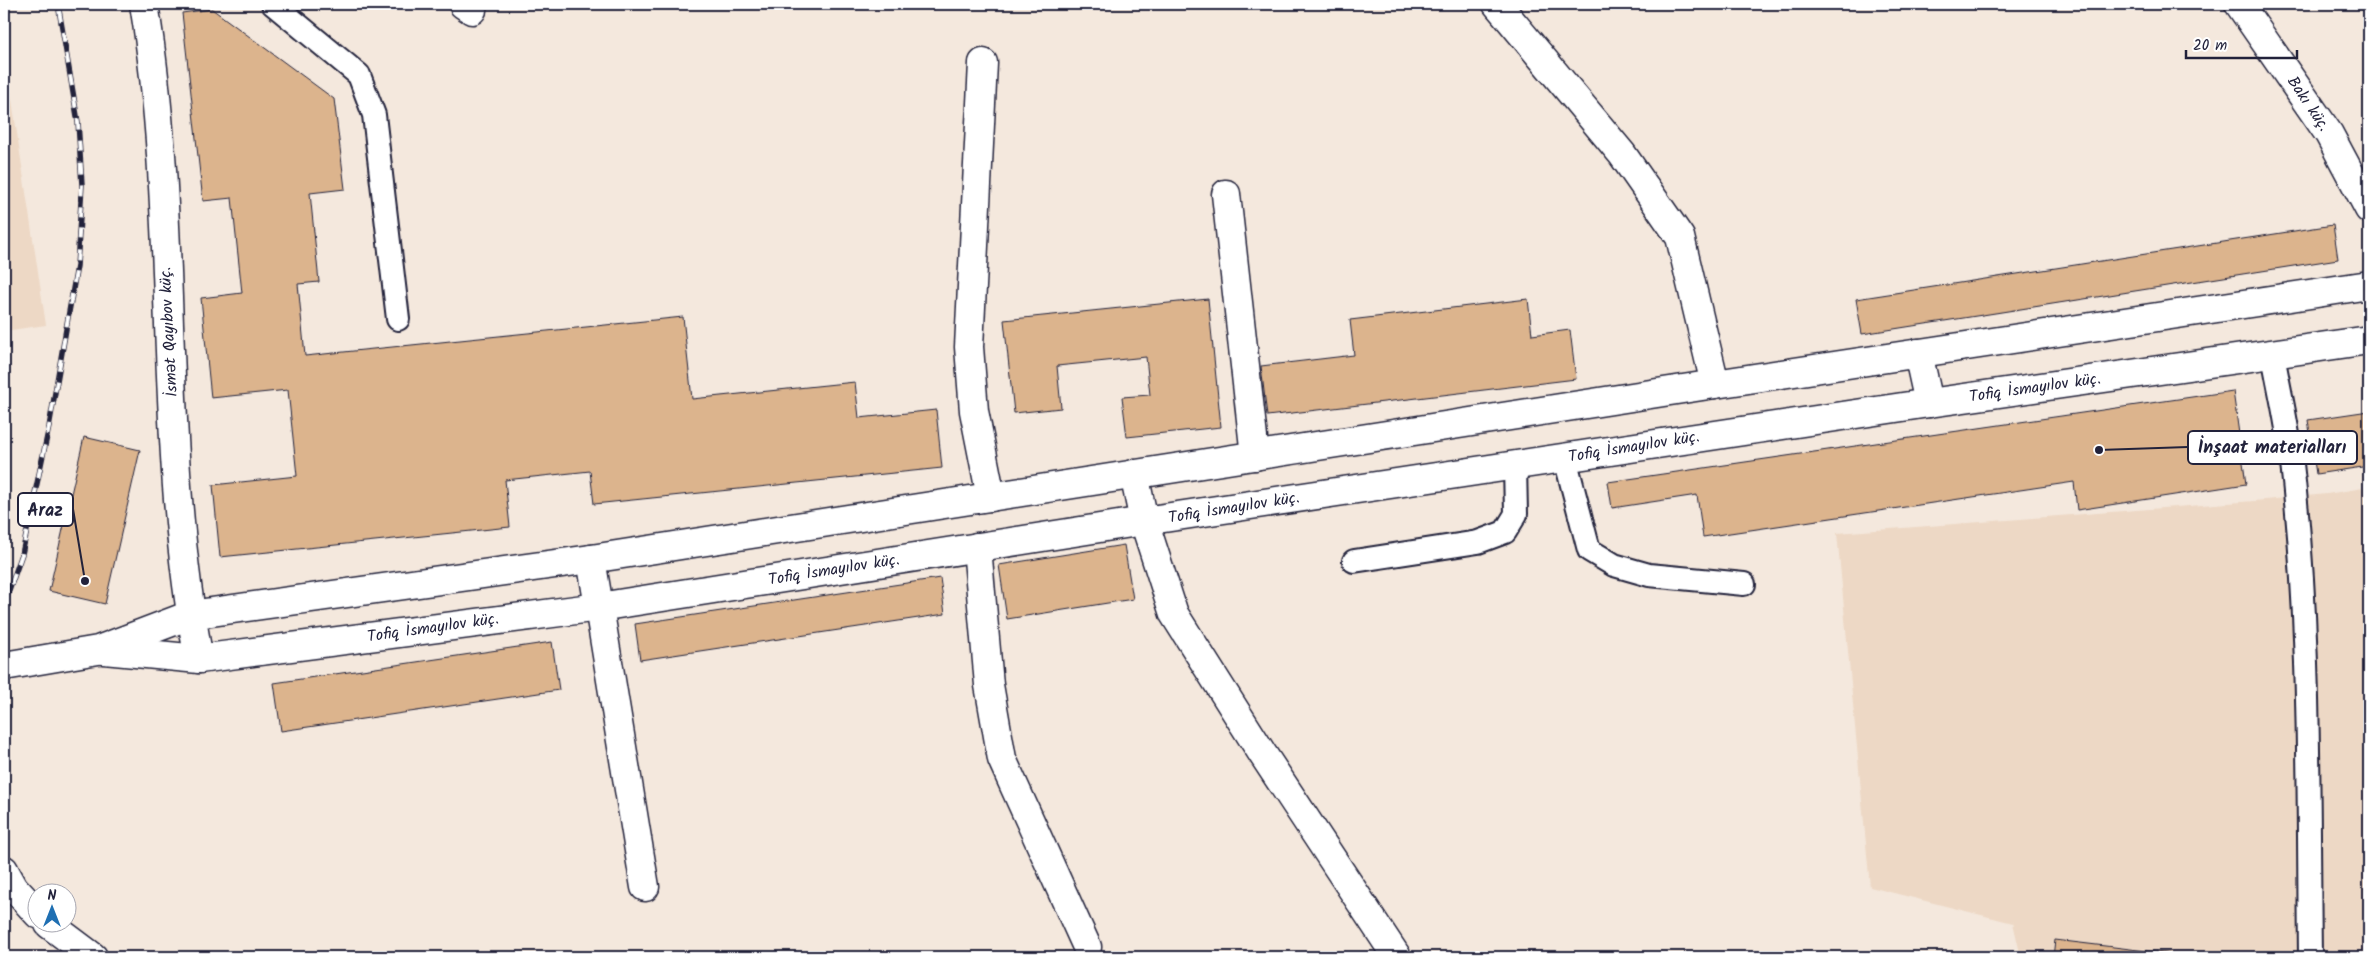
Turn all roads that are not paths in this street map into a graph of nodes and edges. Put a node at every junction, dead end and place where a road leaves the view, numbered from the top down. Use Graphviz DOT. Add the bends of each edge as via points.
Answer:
graph roads {
  1 [pos="144,4"];
  2 [pos="273,4"];
  3 [pos="1497,4"];
  4 [pos="2239,4"];
  5 [pos="983,63"];
  6 [pos="1226,194"];
  7 [pos="2369,209"];
  8 [pos="2369,285"];
  9 [pos="398,319"];
  10 [pos="2369,340"];
  11 [pos="1918,354"];
  12 [pos="2273,355"];
  13 [pos="1715,384"];
  14 [pos="1928,403"];
  15 [pos="1255,456"];
  16 [pos="1565,458"];
  17 [pos="1515,465"];
  18 [pos="1134,474"];
  19 [pos="991,497"];
  20 [pos="1144,521"];
  21 [pos="977,547"];
  22 [pos="591,559"];
  23 [pos="1354,560"];
  24 [pos="1744,584"];
  25 [pos="599,607"];
  26 [pos="190,615"];
  27 [pos="98,650"];
  28 [pos="199,659"];
  29 [pos="4,666"];
  30 [pos="4,870"];
  31 [pos="645,887"];
  32 [pos="28,903"];
  33 [pos="62,934"];
  34 [pos="1088,947"];
  35 [pos="93,957"];
  36 [pos="1397,957"];
  37 [pos="2310,957"];
  1 -- 26 [label="main road, İsmət Qayıbov küç." via="152,53 160,151 176,492"];
  2 -- 9 [label="lane" via="359,75 374,114"];
  3 -- 13 [label="main road" via="1622,154 1680,237"];
  4 -- 7 [label="main road, Bakı küç." via="2329,134"];
  5 -- 19 [label="main road" via="969,347 974,411"];
  6 -- 15 [label="main road"];
  8 -- 11 [label="main road"];
  10 -- 12 [label="main road, Tofiq İsmayılov küç."];
  11 -- 13 [label="main road"];
  11 -- 14 [label="main road"];
  12 -- 14 [label="main road, Tofiq İsmayılov küç."];
  12 -- 37 [label="lane" via="2291,454 2303,592 2308,718"];
  13 -- 15 [label="main road"];
  14 -- 16 [label="main road, Tofiq İsmayılov küç."];
  15 -- 18 [label="main road"];
  16 -- 17 [label="main road, Tofiq İsmayılov küç."];
  16 -- 24 [label="lane" via="1588,550 1614,565 1650,575"];
  17 -- 20 [label="main road, Tofiq İsmayılov küç."];
  17 -- 23 [label="lane" via="1516,514 1505,532 1478,542"];
  18 -- 19 [label="main road"];
  18 -- 20 [label="main road"];
  19 -- 22 [label="main road"];
  20 -- 21 [label="main road, Tofiq İsmayılov küç."];
  20 -- 36 [label="main road" via="1174,614"];
  21 -- 25 [label="main road, Tofiq İsmayılov küç."];
  21 -- 34 [label="main road" via="989,685 1002,759"];
  22 -- 25 [label="main road"];
  22 -- 26 [label="main road"];
  25 -- 28 [label="main road, Tofiq İsmayılov küç."];
  25 -- 31 [label="main road"];
  26 -- 27 [label="main road"];
  26 -- 28 [label="main road, İsmət Qayıbov küç."];
  27 -- 28 [label="main road, Tofiq İsmayılov küç."];
  27 -- 29 [label="main road"];
  30 -- 32 [label="main road"];
  33 -- 35 [label="main road"];
}
